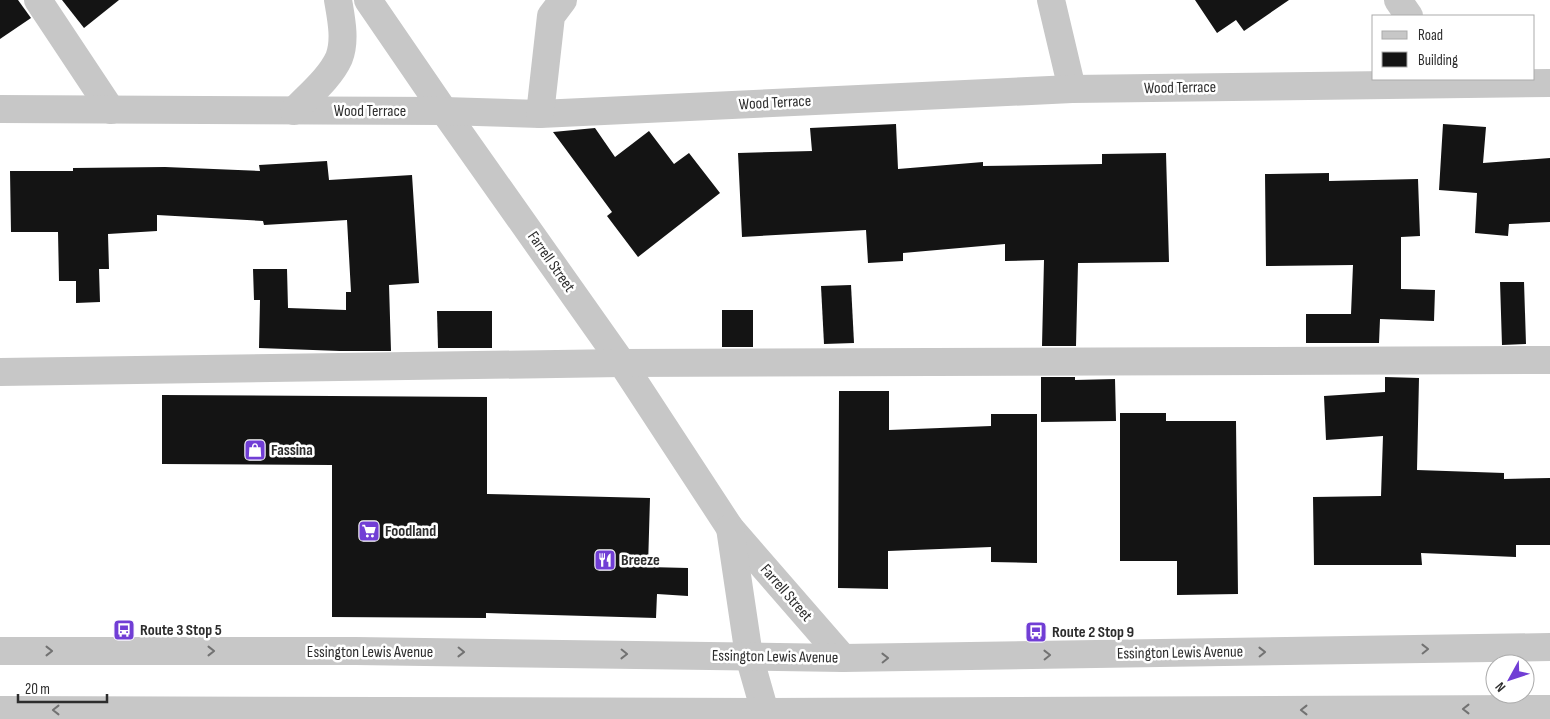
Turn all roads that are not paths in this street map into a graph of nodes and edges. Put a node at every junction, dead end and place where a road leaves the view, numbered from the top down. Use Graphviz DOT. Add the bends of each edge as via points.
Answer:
graph roads {
  1 [pos="38,0"];
  2 [pos="338,0"];
  3 [pos="368,0"];
  4 [pos="563,0"];
  5 [pos="1051,0"];
  6 [pos="1398,0"];
  7 [pos="1408,15"];
  8 [pos="1454,82"];
  9 [pos="1550,83"];
  10 [pos="1072,89"];
  11 [pos="0,109"];
  12 [pos="111,110"];
  13 [pos="294,111"];
  14 [pos="444,111"];
  15 [pos="540,114"];
  16 [pos="1550,360"];
  17 [pos="622,363"];
  18 [pos="0,372"];
  19 [pos="730,528"];
  20 [pos="1550,647"];
  21 [pos="0,651"];
  22 [pos="749,656"];
  23 [pos="843,658"];
  24 [pos="1550,709"];
  25 [pos="0,710"];
  26 [pos="765,715"];
  1 -- 12 [label="street"];
  2 -- 13 [label="street" via="342,42 340,57"];
  3 -- 14 [label="street, Farrell Street"];
  4 -- 15 [label="street" via="552,16"];
  5 -- 10 [label="street"];
  6 -- 7 [label="street"];
  8 -- 9 [label="street, Wood Terrace"];
  8 -- 10 [label="street, Wood Terrace"];
  10 -- 15 [label="street, Wood Terrace"];
  11 -- 12 [label="street, Wood Terrace"];
  12 -- 13 [label="street, Wood Terrace"];
  13 -- 14 [label="street, Wood Terrace"];
  14 -- 15 [label="street, Wood Terrace"];
  14 -- 17 [label="street, Farrell Street"];
  16 -- 17 [label="street"];
  17 -- 18 [label="street"];
  17 -- 19 [label="street, Farrell Street"];
  19 -- 22 [label="street, Farrell Street"];
  19 -- 23 [label="street, Farrell Street"];
  23 -- 20 [label="street, Essington Lewis Avenue, one-way"];
  21 -- 22 [label="street, Essington Lewis Avenue, one-way"];
  22 -- 23 [label="street, Essington Lewis Avenue"];
  22 -- 26 [label="street, Farrell Street"];
  24 -- 26 [label="street, one-way"];
  26 -- 25 [label="street, one-way"];
}
